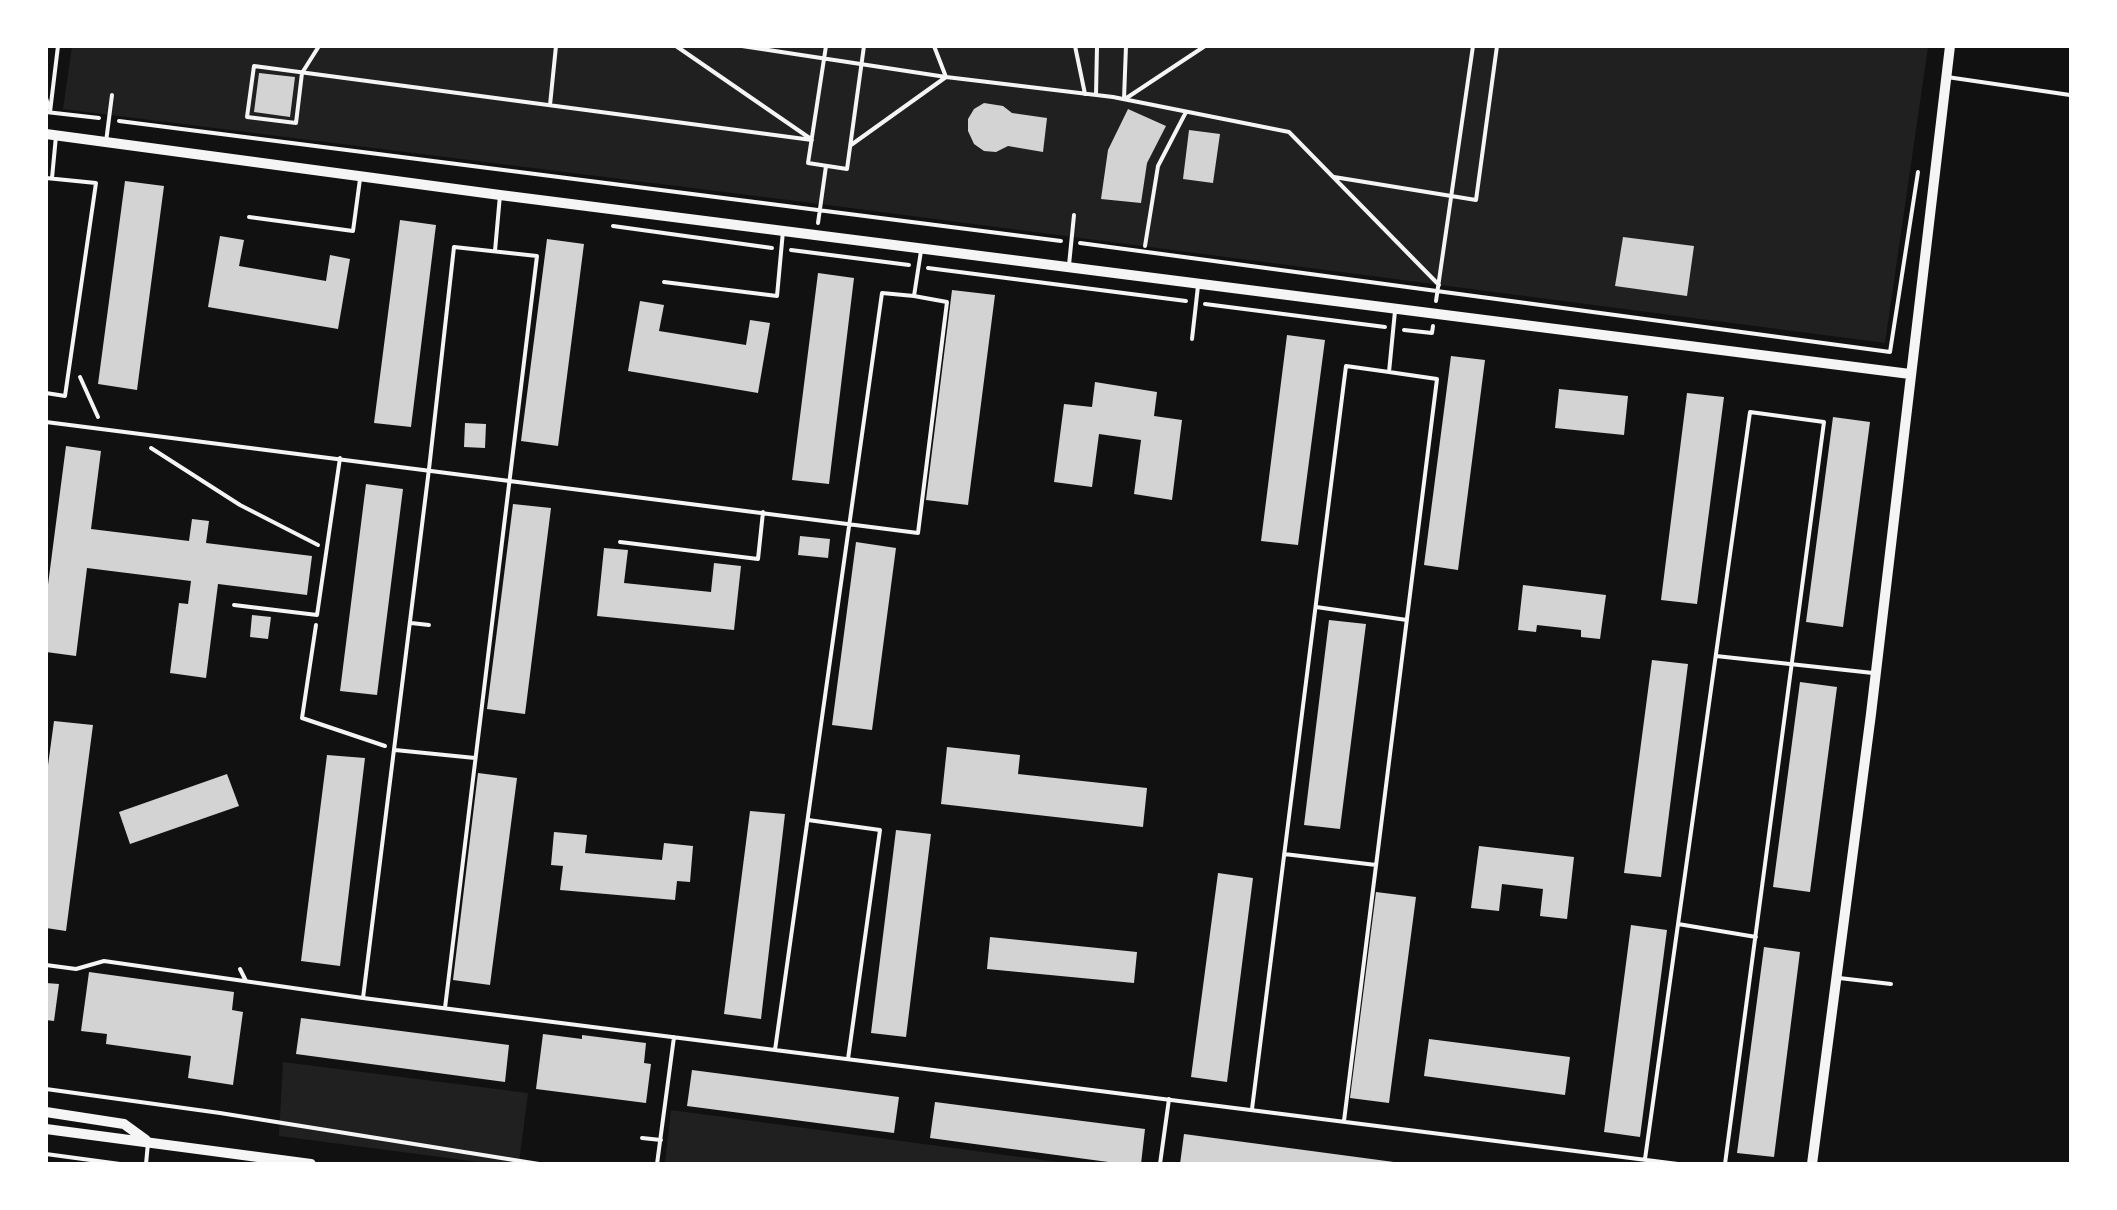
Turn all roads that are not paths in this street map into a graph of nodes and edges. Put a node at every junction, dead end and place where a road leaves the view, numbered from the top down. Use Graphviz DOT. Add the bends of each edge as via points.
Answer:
graph roads {
  1 [pos="1950,46"];
  2 [pos="1946,77"];
  3 [pos="112,95"];
  4 [pos="2070,95"];
  5 [pos="51,135"];
  6 [pos="106,143"];
  7 [pos="360,177"];
  8 [pos="49,178"];
  9 [pos="500,195"];
  10 [pos="1074,215"];
  11 [pos="249,218"];
  12 [pos="783,231"];
  13 [pos="922,247"];
  14 [pos="495,251"];
  15 [pos="1069,266"];
  16 [pos="664,282"];
  17 [pos="1198,282"];
  18 [pos="914,296"];
  19 [pos="1395,307"];
  20 [pos="1192,339"];
  21 [pos="1389,372"];
  22 [pos="1910,374"];
  23 [pos="46,393"];
  24 [pos="46,422"];
  25 [pos="340,458"];
  26 [pos="429,469"];
  27 [pos="507,479"];
  28 [pos="764,512"];
  29 [pos="850,524"];
  30 [pos="620,542"];
  31 [pos="234,605"];
  32 [pos="1316,607"];
  33 [pos="1407,620"];
  34 [pos="411,623"];
  35 [pos="429,625"];
  36 [pos="1716,656"];
  37 [pos="1792,665"];
  38 [pos="1876,673"];
  39 [pos="395,750"];
  40 [pos="475,758"];
  41 [pos="808,820"];
  42 [pos="1284,854"];
  43 [pos="1376,865"];
  44 [pos="1678,924"];
  45 [pos="1756,937"];
  46 [pos="46,965"];
  47 [pos="240,969"];
  48 [pos="1838,978"];
  49 [pos="247,981"];
  50 [pos="1891,984"];
  51 [pos="363,998"];
  52 [pos="445,1008"];
  53 [pos="674,1037"];
  54 [pos="776,1050"];
  55 [pos="848,1059"];
  56 [pos="1169,1099"];
  57 [pos="1252,1110"];
  58 [pos="46,1112"];
  59 [pos="1344,1121"];
  60 [pos="46,1129"];
  61 [pos="642,1138"];
  62 [pos="661,1140"];
  63 [pos="148,1142"];
  64 [pos="1645,1159"];
  65 [pos="146,1164"];
  66 [pos="311,1164"];
  67 [pos="657,1164"];
  68 [pos="1160,1164"];
  69 [pos="1678,1164"];
  70 [pos="1725,1164"];
  71 [pos="1812,1164"];
  1 -- 2 [label="street"];
  2 -- 4 [label="lane"];
  2 -- 22 [label="street"];
  3 -- 6 [label="lane"];
  5 -- 6 [label="street"];
  5 -- 8 [label="lane"];
  6 -- 7 [label="street"];
  7 -- 9 [label="street"];
  7 -- 11 [label="lane" via="353,231"];
  8 -- 23 [label="lane" via="96,183 65,396"];
  9 -- 12 [label="street"];
  9 -- 14 [label="lane"];
  10 -- 15 [label="lane"];
  12 -- 13 [label="street"];
  12 -- 16 [label="lane" via="777,296"];
  13 -- 15 [label="street"];
  13 -- 18 [label="lane"];
  14 -- 26 [label="lane" via="454,247"];
  14 -- 27 [label="lane" via="537,256"];
  15 -- 17 [label="street"];
  17 -- 19 [label="street"];
  17 -- 20 [label="lane"];
  18 -- 29 [label="lane" via="882,292"];
  18 -- 29 [label="lane" via="947,302 918,533"];
  19 -- 21 [label="lane"];
  19 -- 22 [label="street"];
  21 -- 32 [label="lane" via="1346,366"];
  21 -- 33 [label="lane" via="1437,379"];
  22 -- 38 [label="street"];
  24 -- 25 [label="lane"];
  25 -- 26 [label="lane"];
  25 -- 31 [label="lane" via="317,615"];
  26 -- 27 [label="lane"];
  26 -- 34 [label="lane"];
  27 -- 28 [label="lane"];
  27 -- 40 [label="lane"];
  28 -- 29 [label="lane"];
  28 -- 30 [label="lane" via="758,560"];
  29 -- 41 [label="lane"];
  32 -- 33 [label="lane"];
  32 -- 42 [label="lane"];
  33 -- 43 [label="lane"];
  34 -- 35 [label="lane"];
  34 -- 39 [label="lane"];
  36 -- 37 [label="lane"];
  36 -- 37 [label="lane" via="1750,412 1824,422"];
  36 -- 44 [label="lane"];
  37 -- 38 [label="lane"];
  37 -- 45 [label="lane"];
  38 -- 48 [label="street"];
  39 -- 40 [label="lane"];
  39 -- 51 [label="lane"];
  40 -- 52 [label="lane"];
  41 -- 54 [label="lane"];
  41 -- 55 [label="lane" via="880,830"];
  42 -- 43 [label="lane"];
  42 -- 57 [label="lane"];
  43 -- 59 [label="lane"];
  44 -- 45 [label="lane"];
  44 -- 64 [label="lane"];
  45 -- 70 [label="lane"];
  46 -- 49 [label="lane" via="76,969 104,961"];
  47 -- 49 [label="lane"];
  48 -- 50 [label="lane"];
  48 -- 71 [label="street"];
  49 -- 51 [label="lane"];
  51 -- 52 [label="lane"];
  52 -- 53 [label="lane"];
  53 -- 54 [label="lane"];
  53 -- 62 [label="lane"];
  54 -- 55 [label="lane"];
  55 -- 56 [label="lane"];
  56 -- 57 [label="lane"];
  56 -- 68 [label="lane"];
  57 -- 59 [label="lane"];
  58 -- 63 [label="street" via="124,1124"];
  59 -- 64 [label="lane"];
  60 -- 63 [label="street"];
  61 -- 62 [label="lane"];
  62 -- 67 [label="lane"];
  63 -- 65 [label="lane"];
  63 -- 66 [label="street"];
  64 -- 69 [label="lane"];
}
